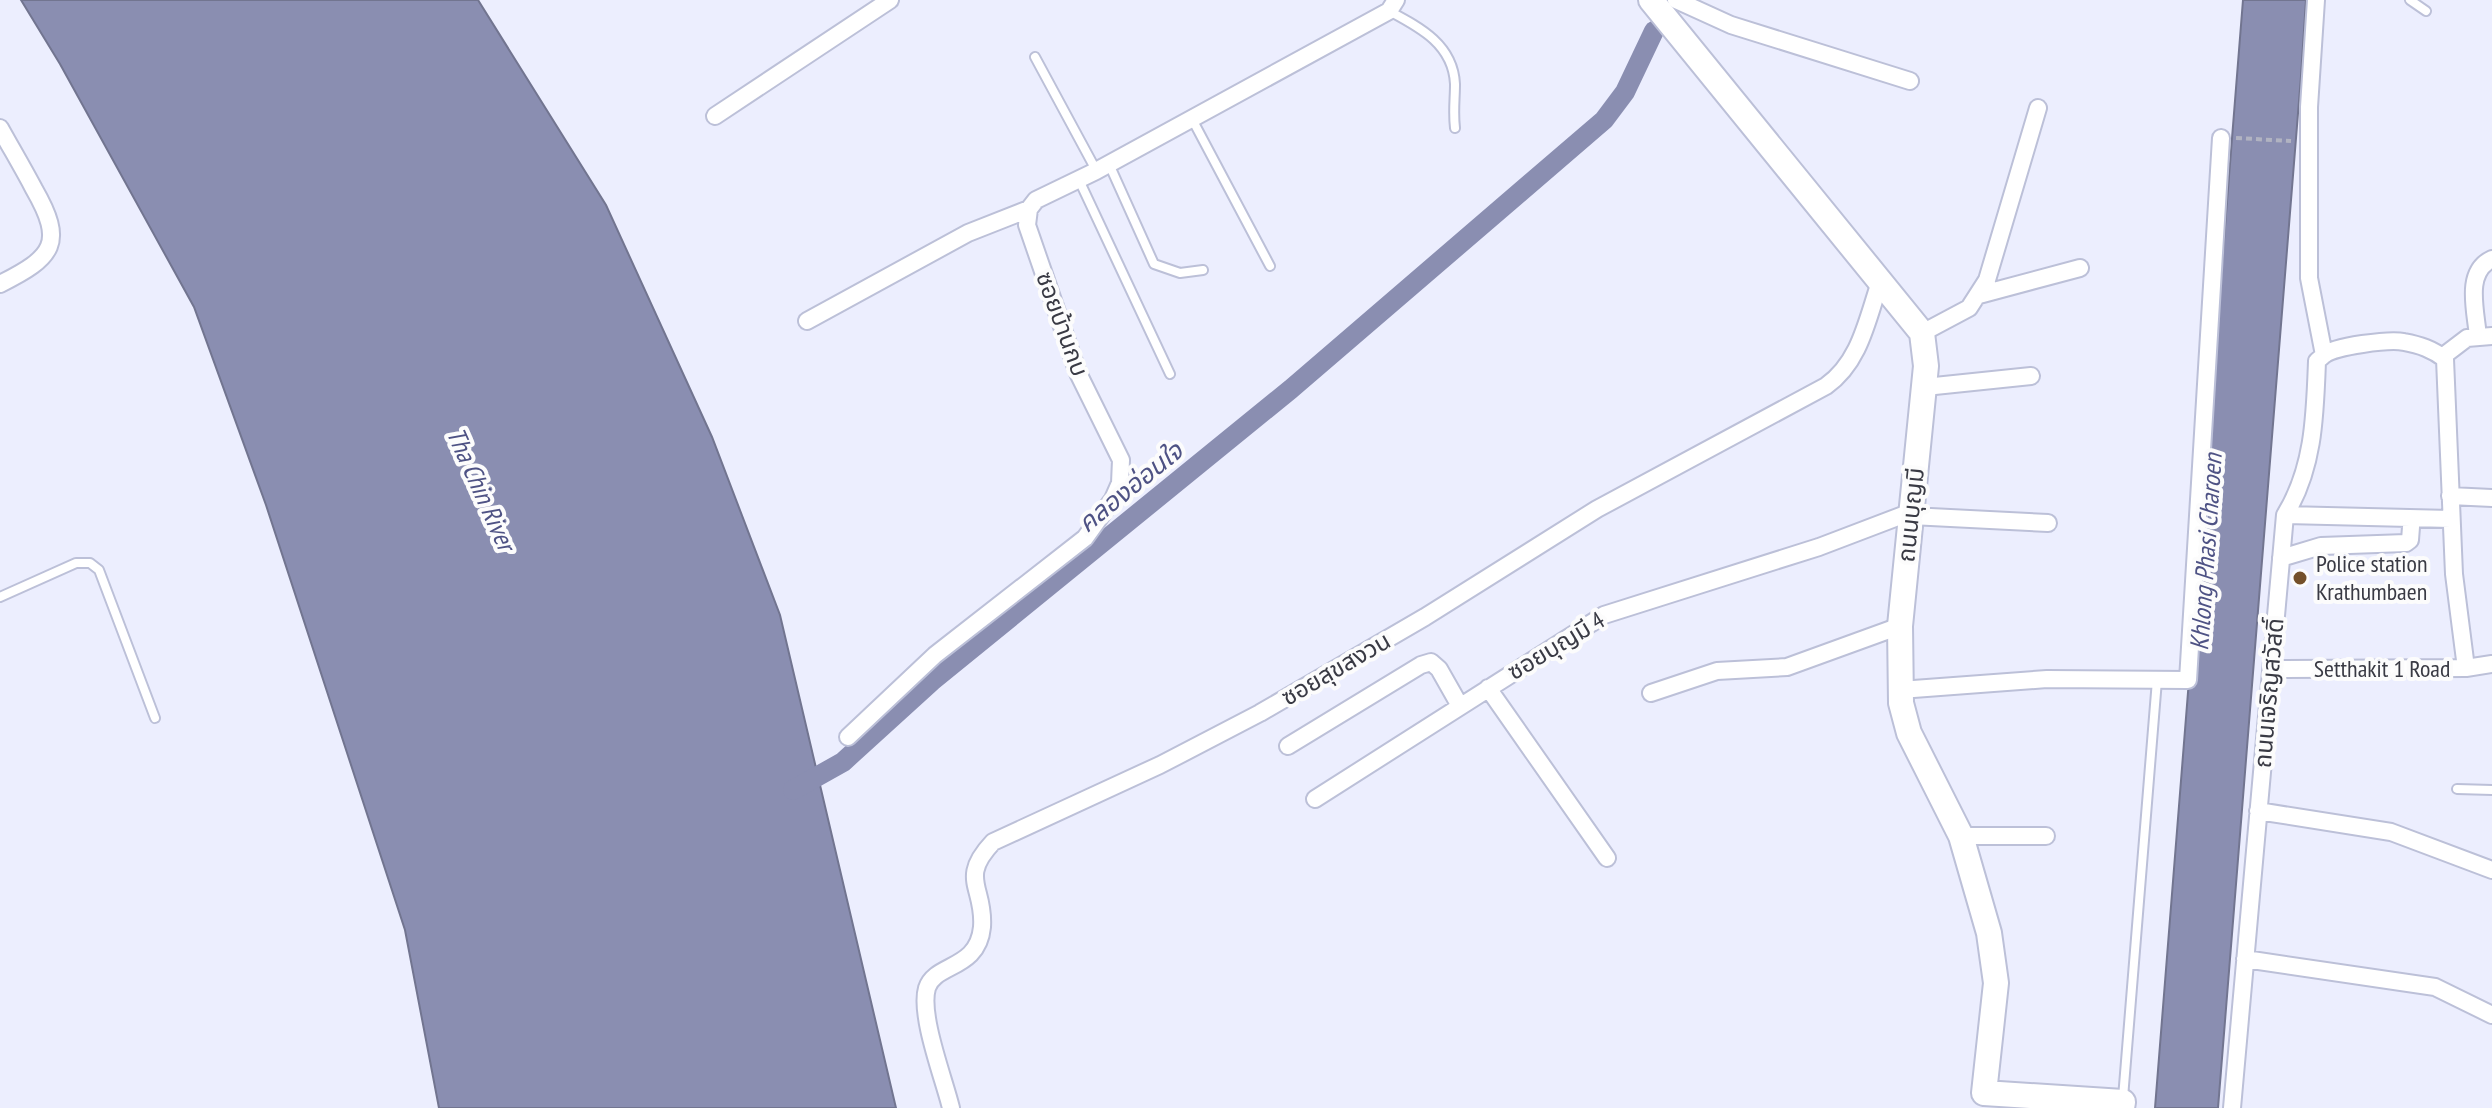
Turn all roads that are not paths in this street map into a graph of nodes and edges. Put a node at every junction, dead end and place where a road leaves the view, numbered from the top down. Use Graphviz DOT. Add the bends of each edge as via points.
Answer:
graph roads {
  1 [pos="890,0"];
  2 [pos="1658,0"];
  3 [pos="2316,0"];
  4 [pos="2410,0"];
  5 [pos="1392,6"];
  6 [pos="2426,11"];
  7 [pos="1035,57"];
  8 [pos="1910,81"];
  9 [pos="2038,108"];
  10 [pos="715,116"];
  11 [pos="1192,119"];
  12 [pos="0,128"];
  13 [pos="1455,128"];
  14 [pos="2226,138"];
  15 [pos="1102,168"];
  16 [pos="1079,180"];
  17 [pos="1029,209"];
  18 [pos="2492,259"];
  19 [pos="1270,266"];
  20 [pos="2080,268"];
  21 [pos="1203,270"];
  22 [pos="1880,282"];
  23 [pos="0,284"];
  24 [pos="1979,295"];
  25 [pos="807,321"];
  26 [pos="1922,333"];
  27 [pos="2485,336"];
  28 [pos="2324,355"];
  29 [pos="2442,357"];
  30 [pos="1170,374"];
  31 [pos="2031,376"];
  32 [pos="1925,387"];
  33 [pos="2450,496"];
  34 [pos="2492,498"];
  35 [pos="1911,514"];
  36 [pos="2285,515"];
  37 [pos="2451,519"];
  38 [pos="2048,523"];
  39 [pos="2411,527"];
  40 [pos="2281,558"];
  41 [pos="0,597"];
  42 [pos="1900,626"];
  43 [pos="2492,664"];
  44 [pos="2466,668"];
  45 [pos="2272,669"];
  46 [pos="2157,680"];
  47 [pos="1488,688"];
  48 [pos="1900,690"];
  49 [pos="1651,693"];
  50 [pos="1460,706"];
  51 [pos="155,718"];
  52 [pos="848,737"];
  53 [pos="1288,746"];
  54 [pos="2457,789"];
  55 [pos="2492,790"];
  56 [pos="1315,799"];
  57 [pos="2258,811"];
  58 [pos="1961,836"];
  59 [pos="2046,836"];
  60 [pos="1607,858"];
  61 [pos="2492,870"];
  62 [pos="2245,959"];
  63 [pos="2492,1015"];
  64 [pos="1982,1101"];
  65 [pos="2122,1105"];
  66 [pos="951,1108"];
  67 [pos="2232,1108"];
  1 -- 10 [label="street"];
  2 -- 8 [label="street"];
  2 -- 22 [label="street"];
  3 -- 28 [label="street, ถนนเจริญสวัสดิ์" via="2309,107 2309,278"];
  4 -- 6 [label="lane"];
  5 -- 11 [label="street"];
  5 -- 13 [label="lane" via="1440,45 1452,66"];
  7 -- 15 [label="lane"];
  9 -- 24 [label="street"];
  11 -- 15 [label="street"];
  11 -- 19 [label="lane"];
  12 -- 23 [label="street" via="50,216 53,233 41,259"];
  14 -- 46 [label="street" via="2188,680"];
  15 -- 16 [label="street"];
  15 -- 21 [label="lane" via="1154,264 1180,273"];
  16 -- 17 [label="street" via="1036,200"];
  16 -- 30 [label="lane"];
  17 -- 25 [label="street" via="968,233"];
  17 -- 52 [label="street, ซอยบ้านกบ" via="1027,225 1078,373 1121,460 1120,483 1085,538 935,655"];
  18 -- 27 [label="street" via="2482,263 2474,280"];
  20 -- 24 [label="street"];
  22 -- 26 [label="street"];
  22 -- 66 [label="street, ซอยสุขสงวน" via="1853,358 1826,386 1597,509 1260,713 993,842 974,871 982,925 975,946 964,962 936,975 927,989 925,1007"];
  24 -- 26 [label="street" via="1953,319"];
  26 -- 32 [label="street, ถนนบุญมี"];
  27 -- 29 [label="street" via="2467,338"];
  28 -- 29 [label="street" via="2401,341"];
  28 -- 36 [label="street, ถนนเจริญสวัสดิ์" via="2317,361 2312,445 2303,481"];
  29 -- 33 [label="street"];
  31 -- 32 [label="street"];
  32 -- 35 [label="street, ถนนบุญมี"];
  33 -- 34 [label="street"];
  33 -- 37 [label="street"];
  35 -- 38 [label="street"];
  35 -- 42 [label="street, ถนนบุญมี"];
  35 -- 47 [label="street, ซอยบุญมี 4" via="1604,615"];
  36 -- 37 [label="street"];
  36 -- 40 [label="street, ถนนเจริญสวัสดิ์"];
  37 -- 44 [label="street"];
  39 -- 40 [label="street" via="2406,543 2321,546"];
  40 -- 45 [label="street, ถนนเจริญสวัสดิ์"];
  41 -- 51 [label="lane" via="76,563 90,563 99,570"];
  42 -- 48 [label="street, ถนนบุญมี"];
  42 -- 49 [label="street" via="1787,667 1717,671"];
  43 -- 44 [label="street, Setthakit 1 Road"];
  44 -- 45 [label="street, Setthakit 1 Road"];
  45 -- 57 [label="street, ถนนเจริญสวัสดิ์"];
  46 -- 48 [label="street" via="2047,679"];
  46 -- 65 [label="lane"];
  47 -- 50 [label="street, ซอยบุญมี 4"];
  47 -- 60 [label="street"];
  48 -- 58 [label="street, ถนนบุญมี" via="1909,733"];
  50 -- 53 [label="street" via="1431,662"];
  50 -- 56 [label="street, ซอยบุญมี 4"];
  54 -- 55 [label="lane"];
  57 -- 61 [label="street" via="2391,832"];
  57 -- 62 [label="street, ถนนเจริญสวัสดิ์"];
  58 -- 59 [label="street"];
  58 -- 64 [label="street, ถนนบุญมี" via="1980,894 1996,983"];
  62 -- 63 [label="street" via="2435,987"];
  62 -- 67 [label="street, ถนนเจริญสวัสดิ์"];
  64 -- 65 [label="street"];
}
